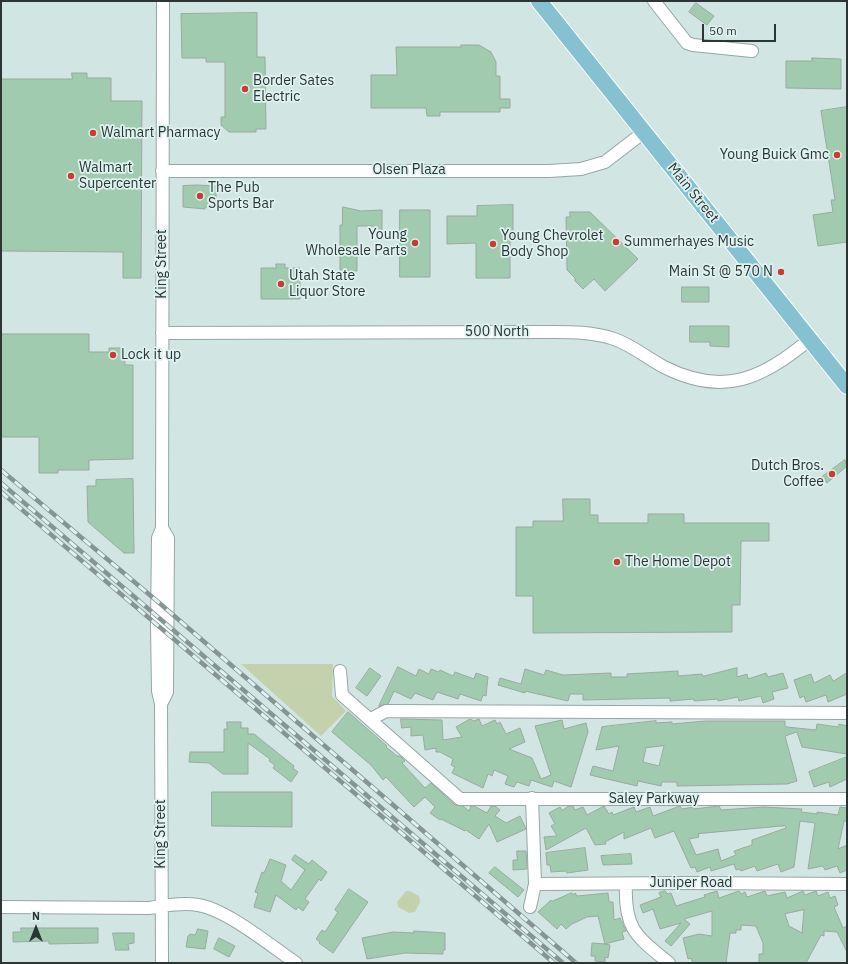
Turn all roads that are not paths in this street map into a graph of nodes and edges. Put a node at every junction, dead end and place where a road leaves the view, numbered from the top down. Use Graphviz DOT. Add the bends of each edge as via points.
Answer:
graph roads {
  1 [pos="163,1"];
  2 [pos="539,1"];
  3 [pos="654,1"];
  4 [pos="752,51"];
  5 [pos="644,132"];
  6 [pos="162,171"];
  7 [pos="162,333"];
  8 [pos="810,339"];
  9 [pos="847,386"];
  10 [pos="340,671"];
  11 [pos="847,713"];
  12 [pos="371,719"];
  13 [pos="532,798"];
  14 [pos="847,799"];
  15 [pos="534,884"];
  16 [pos="626,884"];
  17 [pos="847,884"];
  18 [pos="162,906"];
  19 [pos="1,907"];
  20 [pos="530,907"];
  21 [pos="162,963"];
  22 [pos="296,963"];
  23 [pos="669,963"];
  1 -- 6 [label="street, King Street"];
  2 -- 5 [label="main road, Main Street"];
  3 -- 4 [label="street" via="687,42 693,45"];
  5 -- 6 [label="street, Olsen Plaza" via="605,162 581,169"];
  5 -- 8 [label="main road, Main Street"];
  6 -- 7 [label="street, King Street"];
  7 -- 8 [label="street, 500 North" via="586,333 620,341 677,373 715,382 757,375 787,359"];
  7 -- 18 [label="street, King Street" via="162,528 158,538 157,625 158,691 161,704"];
  8 -- 9 [label="main road, Main Street"];
  10 -- 12 [label="street" via="342,695"];
  11 -- 12 [label="street" via="386,711"];
  12 -- 13 [label="street, Saley Parkway" via="460,798"];
  13 -- 14 [label="street, Saley Parkway"];
  13 -- 15 [label="street"];
  15 -- 16 [label="street, Juniper Road"];
  15 -- 20 [label="street"];
  16 -- 17 [label="street, Juniper Road"];
  16 -- 23 [label="street" via="625,907 631,927 638,938"];
  18 -- 19 [label="street"];
  18 -- 21 [label="street, King Street"];
  18 -- 22 [label="street" via="197,904 215,909"];
}
